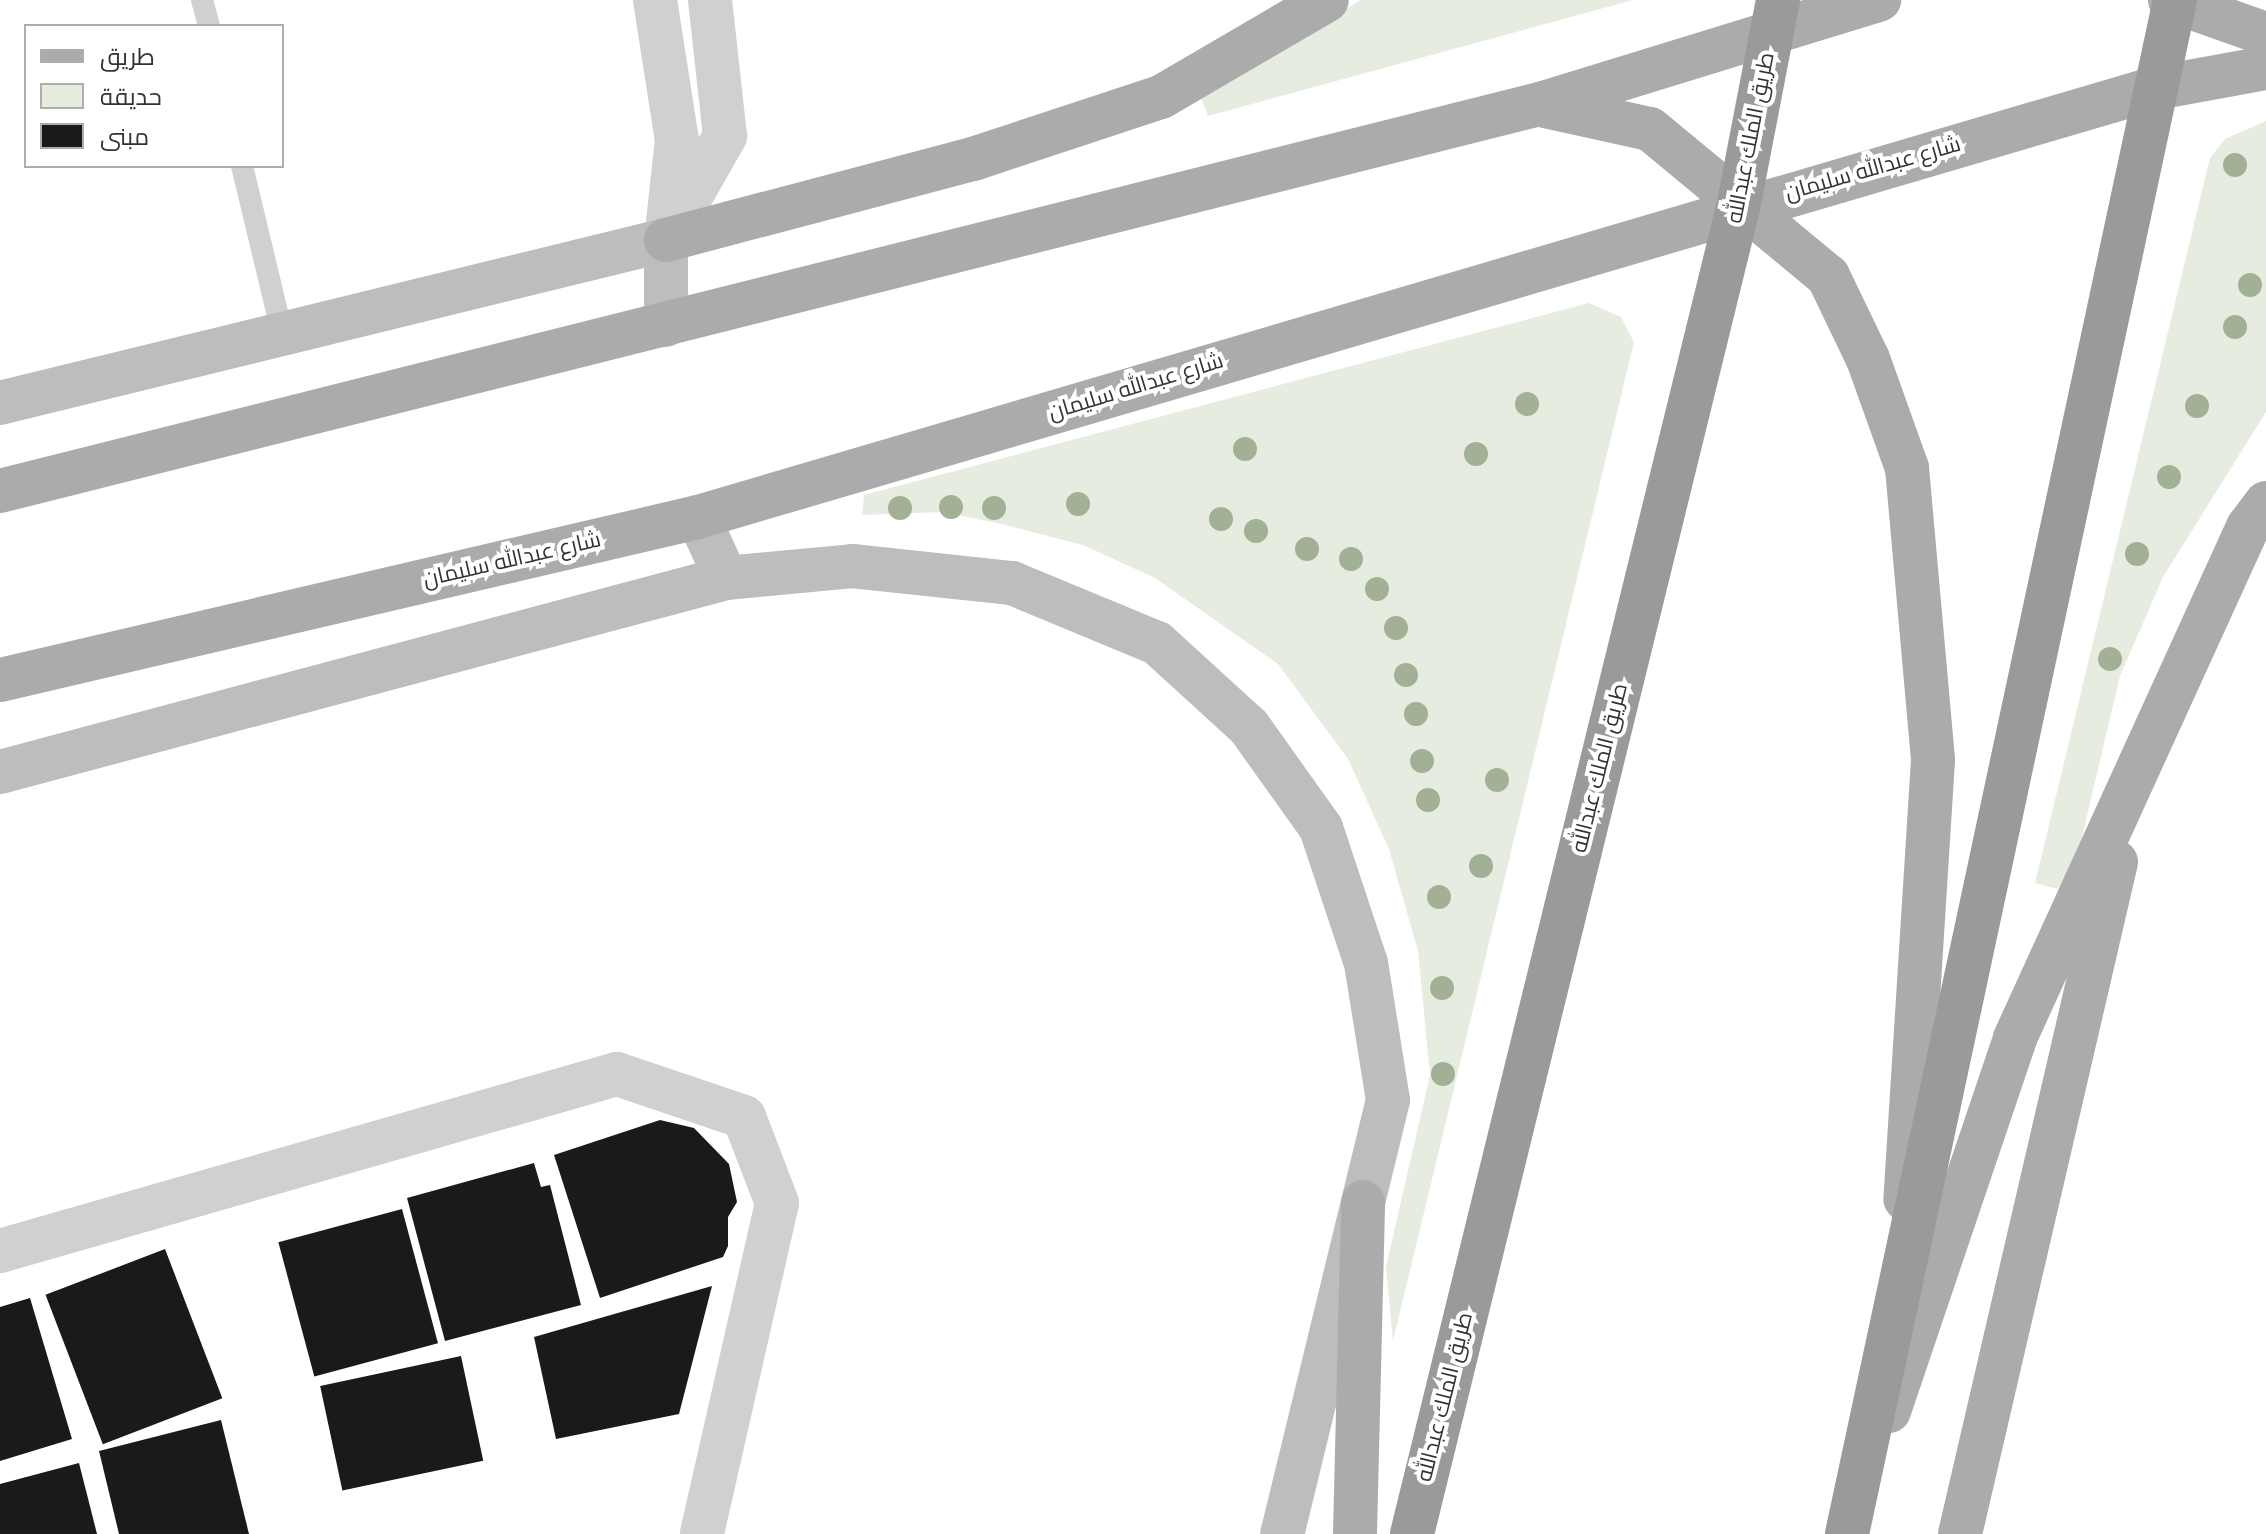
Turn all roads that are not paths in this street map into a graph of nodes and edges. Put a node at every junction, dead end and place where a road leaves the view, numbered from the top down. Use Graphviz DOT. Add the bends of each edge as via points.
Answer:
graph roads {
  1 [pos="202,0"];
  2 [pos="655,0"];
  3 [pos="710,0"];
  4 [pos="1327,0"];
  5 [pos="1879,0"];
  6 [pos="2173,1"];
  7 [pos="1774,19"];
  8 [pos="208,24"];
  9 [pos="2266,34"];
  10 [pos="2266,68"];
  11 [pos="2156,88"];
  12 [pos="1540,104"];
  13 [pos="242,168"];
  14 [pos="1738,208"];
  15 [pos="666,240"];
  16 [pos="666,325"];
  17 [pos="282,332"];
  18 [pos="0,403"];
  19 [pos="0,491"];
  20 [pos="2266,503"];
  21 [pos="698,517"];
  22 [pos="726,578"];
  23 [pos="0,680"];
  24 [pos="2138,769"];
  25 [pos="0,772"];
  26 [pos="1363,1202"];
  27 [pos="0,1251"];
  28 [pos="1897,1321"];
  29 [pos="1849,1532"];
  30 [pos="702,1534"];
  31 [pos="1282,1534"];
  32 [pos="1355,1534"];
  33 [pos="1412,1534"];
  34 [pos="1960,1534"];
  1 -- 8 [label="lane"];
  2 -- 15 [label="street" via="677,140"];
  3 -- 15 [label="street" via="725,136"];
  4 -- 15 [label="main road" via="1161,97 973,159"];
  5 -- 7 [label="main road"];
  6 -- 9 [label="main road"];
  6 -- 11 [label="highway"];
  7 -- 12 [label="main road"];
  7 -- 14 [label="highway, طريق الملك عبدالله"];
  10 -- 11 [label="main road, شارع عبدالله سليمان"];
  11 -- 14 [label="main road, شارع عبدالله سليمان"];
  11 -- 28 [label="highway"];
  12 -- 14 [label="main road" via="1650,129"];
  12 -- 16 [label="main road"];
  13 -- 17 [label="lane"];
  14 -- 21 [label="main road, شارع عبدالله سليمان"];
  14 -- 28 [label="main road" via="1828,276 1868,359 1907,468 1933,760"];
  14 -- 33 [label="highway, طريق الملك عبدالله"];
  15 -- 16 [label="main road"];
  15 -- 17 [label="main road"];
  16 -- 19 [label="main road"];
  17 -- 18 [label="main road"];
  20 -- 24 [label="main road" via="2248,527"];
  21 -- 22 [label="main road"];
  21 -- 23 [label="main road, شارع عبدالله سليمان"];
  22 -- 25 [label="main road"];
  22 -- 26 [label="main road" via="852,566 1012,583 1157,643 1249,727 1321,828 1366,963 1388,1100"];
  24 -- 29 [label="main road" via="2015,1038"];
  24 -- 34 [label="main road"];
  26 -- 31 [label="main road"];
  26 -- 32 [label="main road"];
  27 -- 30 [label="street" via="617,1074 744,1117 777,1203"];
  28 -- 29 [label="highway"];
}
